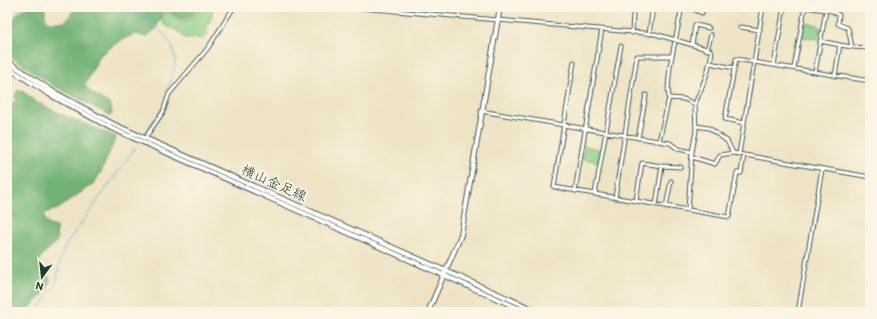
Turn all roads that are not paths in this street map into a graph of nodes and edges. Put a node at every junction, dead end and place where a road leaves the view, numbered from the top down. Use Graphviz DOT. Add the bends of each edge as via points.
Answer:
graph roads {
  1 [pos="234,7"];
  2 [pos="350,7"];
  3 [pos="500,7"];
  4 [pos="653,7"];
  5 [pos="681,7"];
  6 [pos="763,7"];
  7 [pos="784,7"];
  8 [pos="806,7"];
  9 [pos="833,9"];
  10 [pos="826,10"];
  11 [pos="702,13"];
  12 [pos="633,15"];
  13 [pos="497,20"];
  14 [pos="740,26"];
  15 [pos="708,28"];
  16 [pos="602,29"];
  17 [pos="760,30"];
  18 [pos="632,33"];
  19 [pos="649,34"];
  20 [pos="711,35"];
  21 [pos="675,39"];
  22 [pos="820,41"];
  23 [pos="692,45"];
  24 [pos="840,45"];
  25 [pos="621,46"];
  26 [pos="852,46"];
  27 [pos="870,48"];
  28 [pos="707,50"];
  29 [pos="671,56"];
  30 [pos="7,61"];
  31 [pos="574,62"];
  32 [pos="754,62"];
  33 [pos="710,63"];
  34 [pos="774,65"];
  35 [pos="7,67"];
  36 [pos="734,68"];
  37 [pos="794,68"];
  38 [pos="814,72"];
  39 [pos="835,76"];
  40 [pos="870,82"];
  41 [pos="646,95"];
  42 [pos="670,98"];
  43 [pos="695,104"];
  44 [pos="481,111"];
  45 [pos="744,123"];
  46 [pos="564,125"];
  47 [pos="696,126"];
  48 [pos="585,129"];
  49 [pos="605,133"];
  50 [pos="625,135"];
  51 [pos="145,138"];
  52 [pos="638,138"];
  53 [pos="659,142"];
  54 [pos="692,152"];
  55 [pos="733,153"];
  56 [pos="739,154"];
  57 [pos="744,155"];
  58 [pos="692,157"];
  59 [pos="662,166"];
  60 [pos="681,167"];
  61 [pos="822,169"];
  62 [pos="870,177"];
  63 [pos="671,181"];
  64 [pos="575,191"];
  65 [pos="595,194"];
  66 [pos="615,198"];
  67 [pos="636,201"];
  68 [pos="656,205"];
  69 [pos="666,206"];
  70 [pos="688,210"];
  71 [pos="446,271"];
  72 [pos="444,276"];
  73 [pos="428,312"];
  74 [pos="527,312"];
  75 [pos="539,312"];
  76 [pos="798,312"];
  1 -- 51 [label="street" via="208,48 169,94 163,112"];
  2 -- 13 [label="street"];
  3 -- 13 [label="street"];
  4 -- 19 [label="street"];
  5 -- 11 [label="street"];
  5 -- 21 [label="street" via="680,24"];
  6 -- 17 [label="street"];
  7 -- 34 [label="street"];
  8 -- 10 [label="street"];
  8 -- 37 [label="street"];
  9 -- 10 [label="street"];
  9 -- 26 [label="street" via="839,16 838,24 848,28"];
  10 -- 22 [label="street"];
  12 -- 18 [label="street"];
  13 -- 16 [label="street"];
  13 -- 44 [label="street"];
  14 -- 17 [label="street"];
  15 -- 23 [label="street" via="695,25"];
  16 -- 18 [label="street"];
  16 -- 48 [label="street"];
  17 -- 32 [label="street"];
  18 -- 19 [label="street"];
  19 -- 21 [label="street"];
  20 -- 28 [label="street"];
  21 -- 23 [label="street"];
  21 -- 29 [label="street"];
  22 -- 24 [label="street"];
  22 -- 38 [label="street"];
  23 -- 28 [label="street"];
  24 -- 26 [label="street"];
  24 -- 39 [label="street"];
  25 -- 49 [label="street"];
  26 -- 27 [label="street"];
  28 -- 33 [label="street" via="712,53"];
  29 -- 42 [label="street" via="668,89"];
  29 -- 50 [label="street" via="637,56"];
  30 -- 51 [label="street, 横山金足線" via="81,108"];
  31 -- 46 [label="street"];
  32 -- 34 [label="street"];
  32 -- 36 [label="street" via="736,59"];
  32 -- 45 [label="street"];
  33 -- 36 [label="street"];
  33 -- 43 [label="street"];
  34 -- 37 [label="street"];
  35 -- 72 [label="street, 横山金足線" via="61,101 111,128"];
  36 -- 45 [label="street" via="725,119"];
  37 -- 38 [label="street"];
  38 -- 39 [label="street"];
  39 -- 40 [label="street"];
  41 -- 52 [label="street"];
  42 -- 43 [label="street"];
  42 -- 53 [label="street"];
  43 -- 47 [label="street"];
  44 -- 46 [label="street"];
  44 -- 71 [label="street" via="461,236"];
  45 -- 56 [label="street"];
  46 -- 48 [label="street"];
  46 -- 64 [label="street" via="554,187"];
  47 -- 54 [label="street"];
  47 -- 55 [label="street" via="709,128 715,132 729,143"];
  48 -- 49 [label="street"];
  48 -- 64 [label="street"];
  49 -- 50 [label="street"];
  49 -- 65 [label="street"];
  50 -- 52 [label="street"];
  50 -- 66 [label="street"];
  51 -- 71 [label="street, 横山金足線"];
  52 -- 53 [label="street"];
  53 -- 54 [label="street"];
  54 -- 58 [label="street"];
  55 -- 56 [label="street"];
  55 -- 58 [label="street" via="720,155 715,164"];
  56 -- 57 [label="street"];
  57 -- 61 [label="street"];
  57 -- 70 [label="street" via="741,173 737,173 729,217"];
  58 -- 70 [label="street"];
  59 -- 60 [label="street"];
  59 -- 67 [label="street" via="642,163"];
  59 -- 68 [label="street"];
  61 -- 62 [label="street"];
  61 -- 76 [label="street"];
  63 -- 69 [label="street"];
  64 -- 65 [label="street"];
  65 -- 66 [label="street"];
  66 -- 67 [label="street"];
  67 -- 68 [label="street"];
  68 -- 69 [label="street"];
  69 -- 70 [label="street"];
  71 -- 72 [label="street"];
  71 -- 75 [label="street, 横山金足線"];
  72 -- 73 [label="street"];
  72 -- 74 [label="street, 横山金足線"];
}
